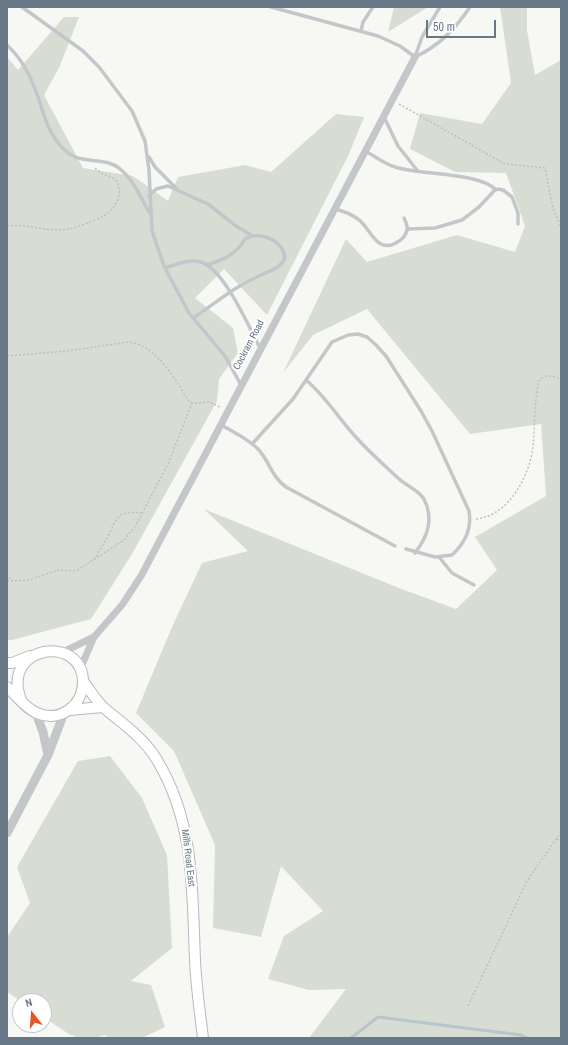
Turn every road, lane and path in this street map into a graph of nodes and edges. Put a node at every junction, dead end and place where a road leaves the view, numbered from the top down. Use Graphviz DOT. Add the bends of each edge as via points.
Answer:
graph roads {
  1 [pos="22,7"];
  2 [pos="271,7"];
  3 [pos="373,7"];
  4 [pos="440,7"];
  5 [pos="470,7"];
  6 [pos="360,31"];
  7 [pos="7,45"];
  8 [pos="415,57"];
  9 [pos="392,100"];
  10 [pos="383,116"];
  11 [pos="365,151"];
  12 [pos="147,154"];
  13 [pos="91,162"];
  14 [pos="417,170"];
  15 [pos="177,189"];
  16 [pos="496,190"];
  17 [pos="149,196"];
  18 [pos="334,209"];
  19 [pos="150,214"];
  20 [pos="404,218"];
  21 [pos="518,224"];
  22 [pos="7,226"];
  23 [pos="561,227"];
  24 [pos="407,229"];
  25 [pos="251,235"];
  26 [pos="206,265"];
  27 [pos="165,268"];
  28 [pos="230,292"];
  29 [pos="193,318"];
  30 [pos="260,348"];
  31 [pos="7,356"];
  32 [pos="561,379"];
  33 [pos="306,380"];
  34 [pos="241,385"];
  35 [pos="192,403"];
  36 [pos="226,412"];
  37 [pos="220,424"];
  38 [pos="252,444"];
  39 [pos="142,513"];
  40 [pos="470,521"];
  41 [pos="395,546"];
  42 [pos="406,550"];
  43 [pos="415,553"];
  44 [pos="439,557"];
  45 [pos="93,561"];
  46 [pos="7,574"];
  47 [pos="11,580"];
  48 [pos="7,581"];
  49 [pos="474,585"];
  50 [pos="94,637"];
  51 [pos="63,652"];
  52 [pos="35,654"];
  53 [pos="7,663"];
  54 [pos="80,669"];
  55 [pos="83,681"];
  56 [pos="7,687"];
  57 [pos="22,700"];
  58 [pos="102,707"];
  59 [pos="67,712"];
  60 [pos="36,713"];
  61 [pos="48,755"];
  62 [pos="561,832"];
  63 [pos="7,833"];
  64 [pos="557,839"];
  65 [pos="561,841"];
  66 [pos="468,1006"];
  67 [pos="203,1038"];
  1 -- 12 [label="lane" via="65,37 99,67 132,111 143,134"];
  2 -- 6 [label="lane"];
  3 -- 6 [label="lane"];
  4 -- 8 [label="lane" via="422,37"];
  5 -- 8 [label="lane" via="447,36 434,47"];
  6 -- 8 [label="lane" via="388,40"];
  7 -- 13 [label="lane" via="27,69 48,129 59,145 77,158"];
  8 -- 9 [label="street, Cockram Road"];
  9 -- 10 [label="street, Cockram Road"];
  9 -- 23 [label="path" via="505,164 545,168 553,209"];
  10 -- 11 [label="street, Cockram Road"];
  10 -- 14 [label="lane" via="398,146"];
  11 -- 14 [label="lane" via="395,167"];
  11 -- 18 [label="street, Cockram Road"];
  12 -- 15 [label="lane" via="155,167"];
  12 -- 17 [label="lane"];
  13 -- 19 [label="lane" via="109,164 123,173"];
  13 -- 22 [label="path" via="101,173 117,182 118,197 109,213 69,229 22,224"];
  14 -- 16 [label="lane" via="477,181"];
  15 -- 17 [label="lane" via="162,186"];
  15 -- 25 [label="lane" via="217,209"];
  16 -- 21 [label="lane" via="503,190 512,197 518,213"];
  16 -- 24 [label="lane" via="458,222 435,228"];
  17 -- 19 [label="lane"];
  18 -- 24 [label="lane" via="358,218 382,245 394,245 403,238"];
  18 -- 30 [label="street, Cockram Road"];
  19 -- 27 [label="lane" via="152,231"];
  20 -- 24 [label="lane"];
  25 -- 26 [label="lane" via="245,238 236,252"];
  25 -- 28 [label="lane" via="259,235 279,245 285,258 277,268"];
  26 -- 27 [label="lane" via="194,261 180,262"];
  26 -- 28 [label="lane"];
  27 -- 29 [label="lane"];
  28 -- 29 [label="lane"];
  28 -- 30 [label="lane"];
  29 -- 34 [label="lane" via="225,356"];
  30 -- 34 [label="street, Cockram Road"];
  31 -- 35 [label="path" via="128,342 141,344 154,355"];
  32 -- 40 [label="path" via="549,376 539,381 533,447 526,473 518,487 501,509"];
  33 -- 38 [label="lane" via="293,399"];
  33 -- 40 [label="lane" via="332,342 339,338 358,334 376,345 386,356 432,431 466,503"];
  33 -- 43 [label="lane" via="323,395 367,449 424,499 430,517 429,525"];
  34 -- 36 [label="street, Cockram Road"];
  35 -- 36 [label="path" via="210,402"];
  35 -- 39 [label="path" via="168,464"];
  36 -- 37 [label="street, Cockram Road"];
  37 -- 38 [label="lane"];
  37 -- 50 [label="street, Cockram Road" via="141,576 122,605"];
  38 -- 41 [label="lane" via="259,450 274,477 286,487"];
  39 -- 45 [label="path" via="124,540"];
  39 -- 45 [label="path" via="126,512 116,519"];
  40 -- 44 [label="lane" via="466,536 456,551 452,555"];
  42 -- 43 [label="lane"];
  43 -- 44 [label="lane"];
  44 -- 49 [label="lane" via="452,573"];
  45 -- 47 [label="path" via="76,571 58,570 29,580"];
  46 -- 47 [label="path"];
  47 -- 48 [label="path"];
  50 -- 51 [label="street, Cockram Road"];
  50 -- 54 [label="street, Cockram Road"];
  51 -- 52 [label="main road" via="49,650"];
  51 -- 54 [label="main road" via="76,662"];
  52 -- 53 [label="main road"];
  52 -- 57 [label="main road" via="26,660 17,679"];
  54 -- 55 [label="main road"];
  55 -- 58 [label="main road, Mills Road East"];
  55 -- 59 [label="main road" via="82,692 77,702"];
  56 -- 57 [label="main road"];
  57 -- 60 [label="main road"];
  58 -- 59 [label="main road"];
  58 -- 67 [label="main road, Mills Road East" via="132,729 157,759 174,792 186,831 192,868 195,962"];
  59 -- 60 [label="main road" via="45,716"];
  59 -- 61 [label="street"];
  60 -- 61 [label="street"];
  61 -- 63 [label="street"];
  62 -- 64 [label="path"];
  64 -- 65 [label="path"];
  64 -- 66 [label="path" via="526,881"];
}
